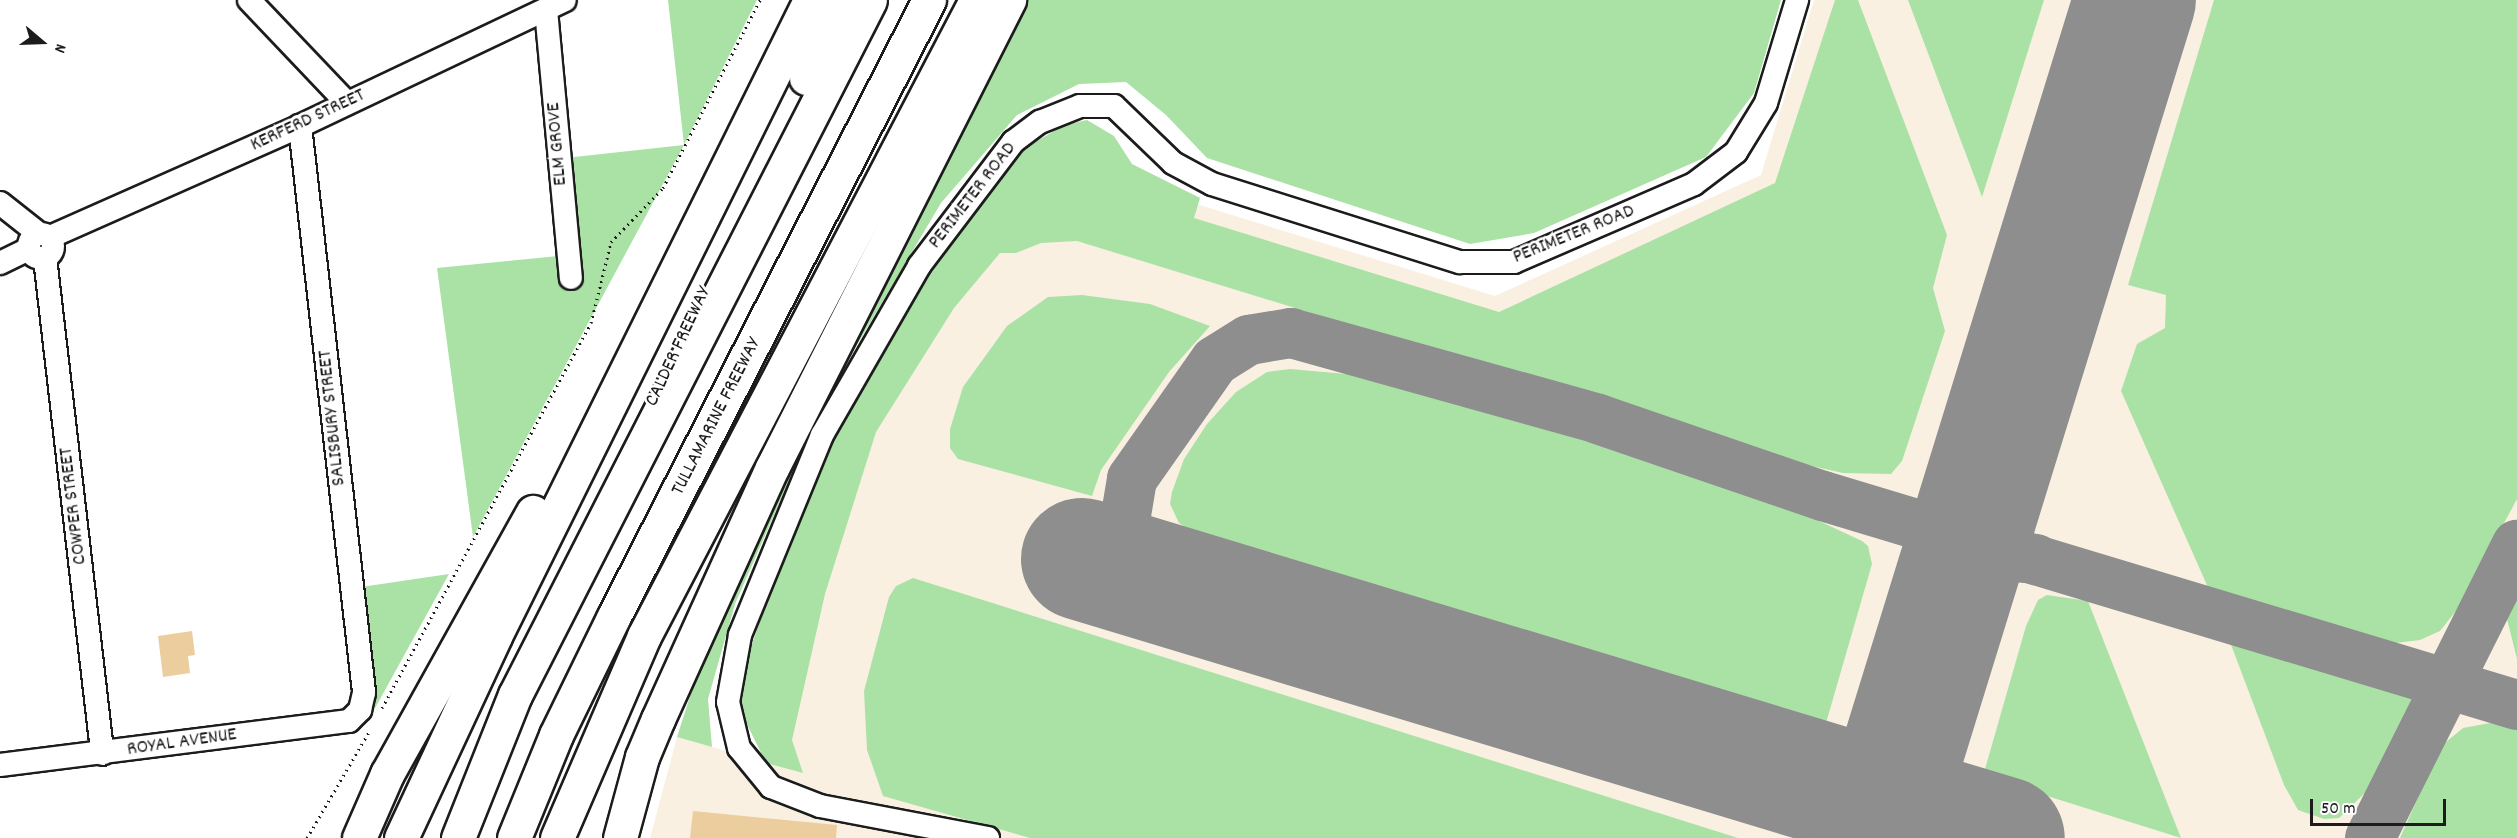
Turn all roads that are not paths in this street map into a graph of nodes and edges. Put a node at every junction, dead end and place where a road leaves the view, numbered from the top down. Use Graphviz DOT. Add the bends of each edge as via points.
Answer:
graph roads {
  1 [pos="249,0"];
  2 [pos="810,0"];
  3 [pos="843,0"];
  4 [pos="870,0"];
  5 [pos="929,0"];
  6 [pos="946,0"];
  7 [pos="976,0"];
  8 [pos="1009,0"];
  9 [pos="1797,0"];
  10 [pos="555,5"];
  11 [pos="776,69"];
  12 [pos="347,103"];
  13 [pos="300,126"];
  14 [pos="852,153"];
  15 [pos="922,165"];
  16 [pos="0,203"];
  17 [pos="0,221"];
  18 [pos="38,244"];
  19 [pos="0,264"];
  20 [pos="571,278"];
  21 [pos="515,695"];
  22 [pos="608,714"];
  23 [pos="372,715"];
  24 [pos="102,754"];
  25 [pos="0,765"];
  26 [pos="359,838"];
  27 [pos="401,838"];
  28 [pos="458,838"];
  29 [pos="514,838"];
  30 [pos="557,838"];
  31 [pos="620,838"];
  32 [pos="988,838"];
  1 -- 12 [label="street"];
  2 -- 11 [label="highway"];
  3 -- 21 [label="highway, CALDER FREEWAY"];
  4 -- 21 [label="highway"];
  5 -- 14 [label="highway, TULLAMARINE FREEWAY"];
  6 -- 14 [label="highway"];
  7 -- 22 [label="highway" via="753,422"];
  8 -- 15 [label="highway"];
  9 -- 32 [label="street, PERIMETER ROAD" via="1766,103 1736,152 1694,183 1514,262 1460,262 1212,184 1173,163 1114,106 1080,106 1040,122 1012,142 919,266 822,435 740,635 728,702 739,748 771,787 820,806"];
  10 -- 12 [label="street, KERFERD STREET"];
  10 -- 20 [label="street, ELM GROVE"];
  11 -- 26 [label="highway" via="387,774"];
  11 -- 27 [label="highway" via="495,636"];
  12 -- 13 [label="street, KERFERD STREET"];
  13 -- 18 [label="street, KERFERD STREET"];
  13 -- 23 [label="street, SALISBURY STREET" via="364,692"];
  14 -- 29 [label="highway, TULLAMARINE FREEWAY" via="614,616 556,735"];
  15 -- 22 [label="highway" via="725,502"];
  15 -- 31 [label="highway" via="693,638 642,757"];
  16 -- 18 [label="street"];
  17 -- 18 [label="street"];
  18 -- 19 [label="street, KERFERD STREET"];
  18 -- 24 [label="street, COWPER STREET"];
  21 -- 28 [label="highway"];
  22 -- 30 [label="highway"];
  23 -- 24 [label="street, ROYAL AVENUE"];
  24 -- 25 [label="street, ROYAL AVENUE"];
}
